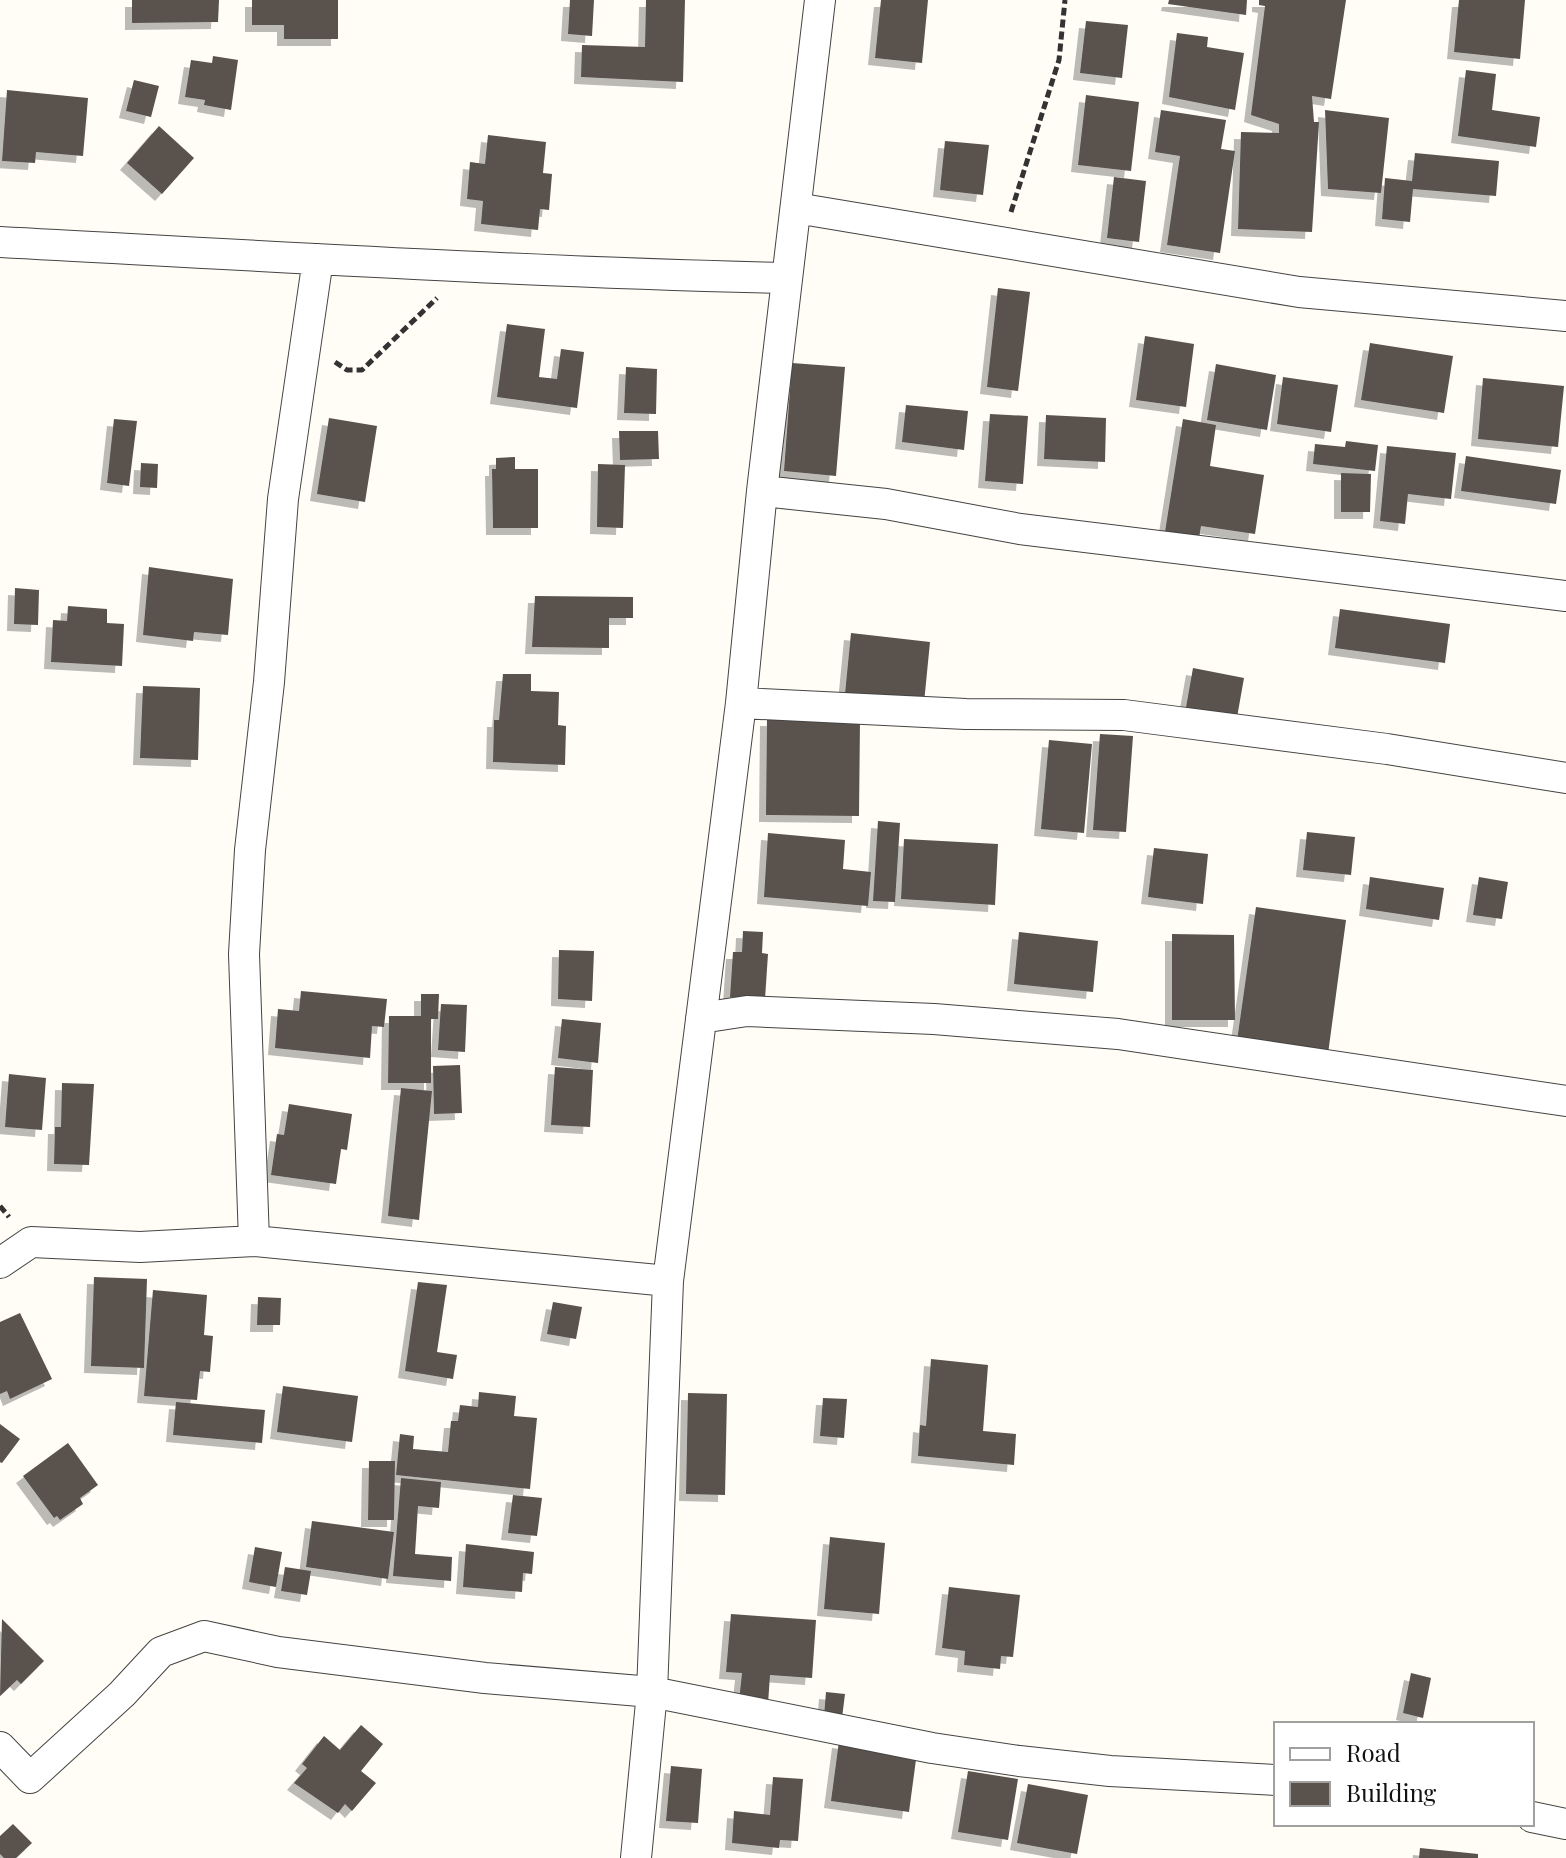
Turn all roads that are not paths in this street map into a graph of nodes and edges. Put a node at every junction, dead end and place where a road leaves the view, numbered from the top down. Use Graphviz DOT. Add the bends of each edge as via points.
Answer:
graph roads {
  1 [pos="820,0"];
  2 [pos="796,208"];
  3 [pos="0,242"];
  4 [pos="318,259"];
  5 [pos="787,278"];
  6 [pos="1566,316"];
  7 [pos="762,491"];
  8 [pos="1566,596"];
  9 [pos="741,703"];
  10 [pos="1566,778"];
  11 [pos="701,1018"];
  12 [pos="1566,1101"];
  13 [pos="254,1241"];
  14 [pos="0,1263"];
  15 [pos="668,1281"];
  16 [pos="652,1692"];
  17 [pos="0,1747"];
  18 [pos="1274,1780"];
  19 [pos="1534,1817"];
  20 [pos="1566,1824"];
  21 [pos="636,1858"];
  1 -- 2 [label="street"];
  2 -- 5 [label="street"];
  2 -- 6 [label="street" via="1299,292"];
  3 -- 4 [label="street"];
  4 -- 5 [label="street" via="550,273"];
  4 -- 13 [label="street" via="283,499 250,850 244,954"];
  5 -- 7 [label="street"];
  7 -- 8 [label="street" via="886,504 1020,529"];
  7 -- 9 [label="street"];
  9 -- 10 [label="street" via="1124,715"];
  9 -- 11 [label="street"];
  11 -- 12 [label="street" via="747,1011 1118,1034"];
  11 -- 15 [label="street"];
  13 -- 14 [label="street" via="140,1247 31,1242"];
  13 -- 15 [label="street"];
  15 -- 16 [label="street"];
  16 -- 17 [label="street" via="278,1652 204,1636 161,1652 30,1778"];
  16 -- 18 [label="street" via="1019,1761"];
  16 -- 21 [label="street"];
  19 -- 20 [label="street"];
}
